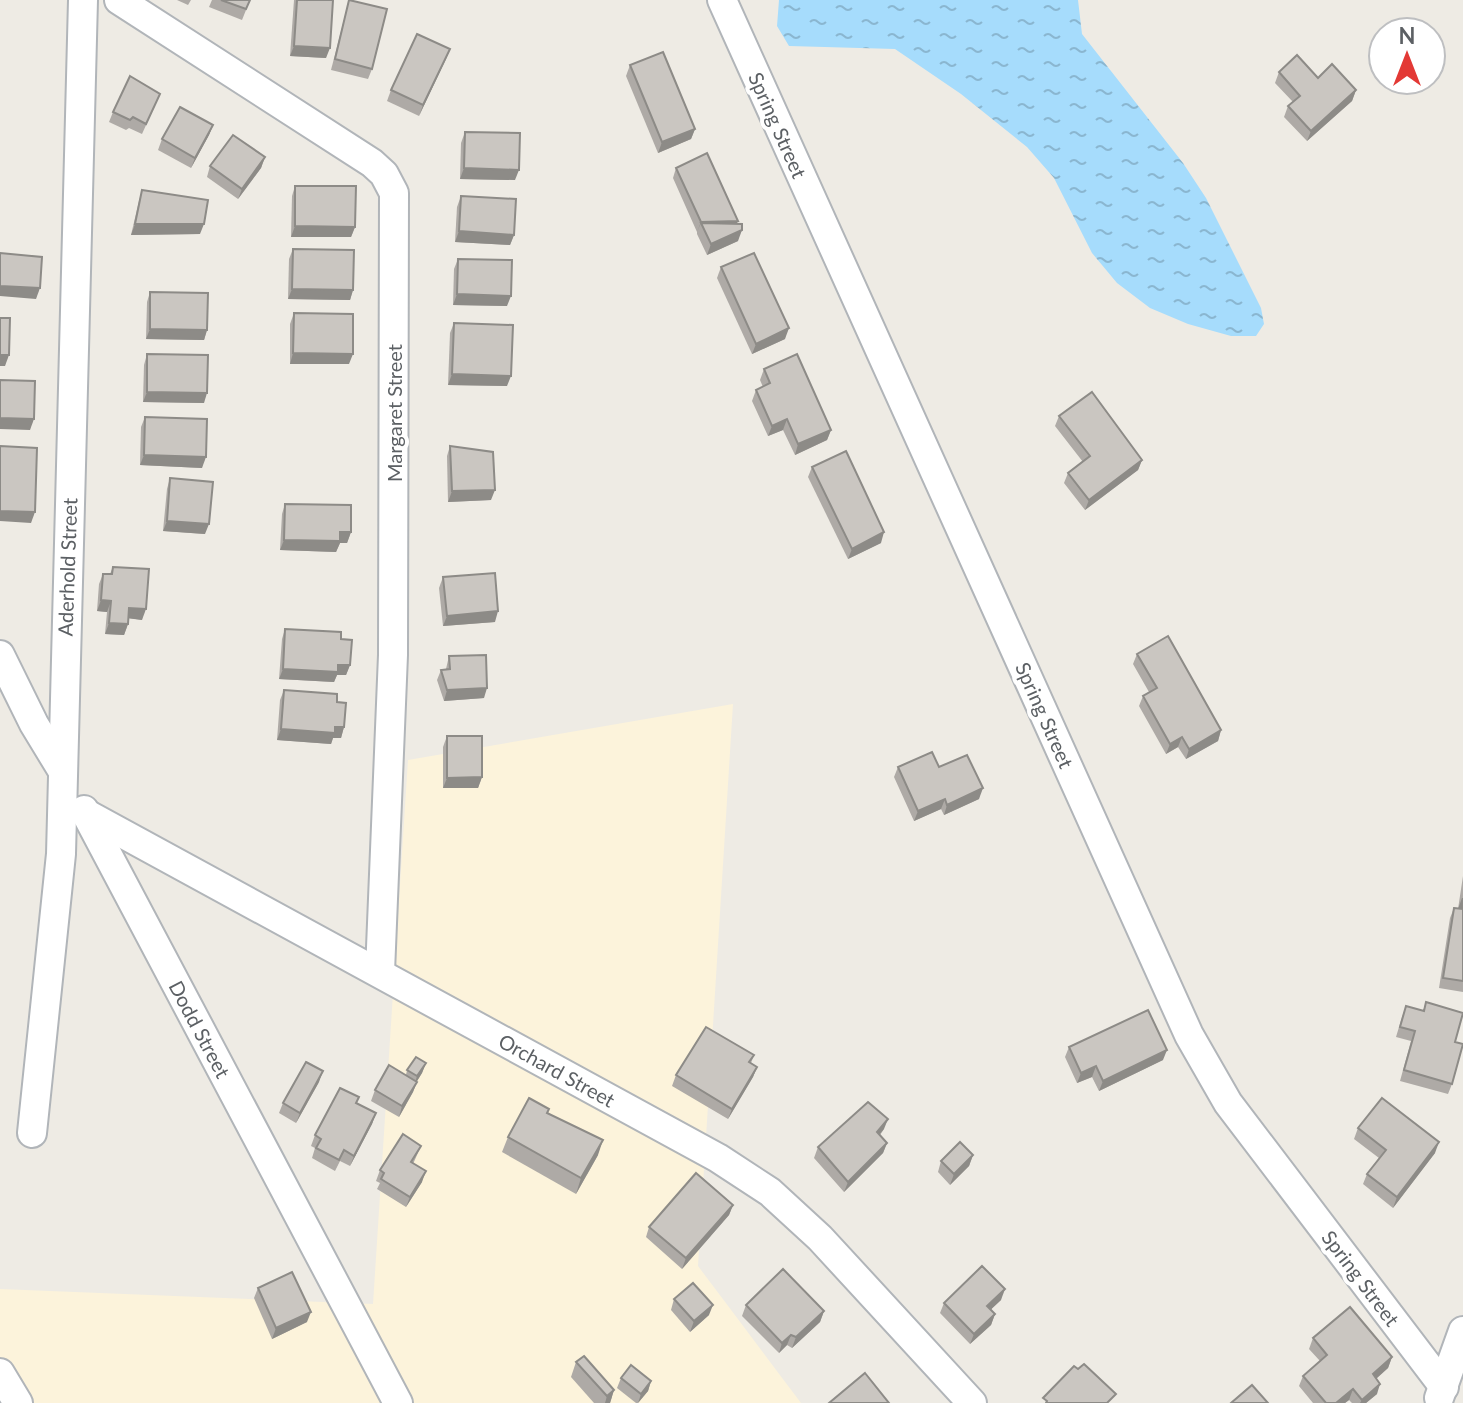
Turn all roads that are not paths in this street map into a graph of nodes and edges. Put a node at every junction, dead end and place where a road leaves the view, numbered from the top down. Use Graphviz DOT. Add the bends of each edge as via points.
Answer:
graph roads {
  1 [pos="83,0"];
  2 [pos="119,0"];
  3 [pos="722,0"];
  4 [pos="0,655"];
  5 [pos="62,769"];
  6 [pos="85,813"];
  7 [pos="380,972"];
  8 [pos="32,1133"];
  9 [pos="1463,1331"];
  10 [pos="0,1373"];
  11 [pos="1441,1395"];
  12 [pos="18,1403"];
  13 [pos="398,1403"];
  14 [pos="972,1403"];
  1 -- 5 [label="street, Aderhold Street"];
  2 -- 7 [label="street, Margaret Street" via="372,163 394,193 393,655"];
  3 -- 11 [label="street, Spring Street" via="1189,1035 1228,1103"];
  4 -- 5 [label="street, Dodd Street"];
  5 -- 6 [label="street, Dodd Street"];
  5 -- 8 [label="street, Aderhold Street" via="61,854"];
  6 -- 7 [label="street, Orchard Street"];
  6 -- 13 [label="street, Dodd Street"];
  7 -- 14 [label="street, Orchard Street" via="718,1158 770,1192 820,1238"];
  9 -- 11 [label="street"];
  10 -- 12 [label="street"];
}
